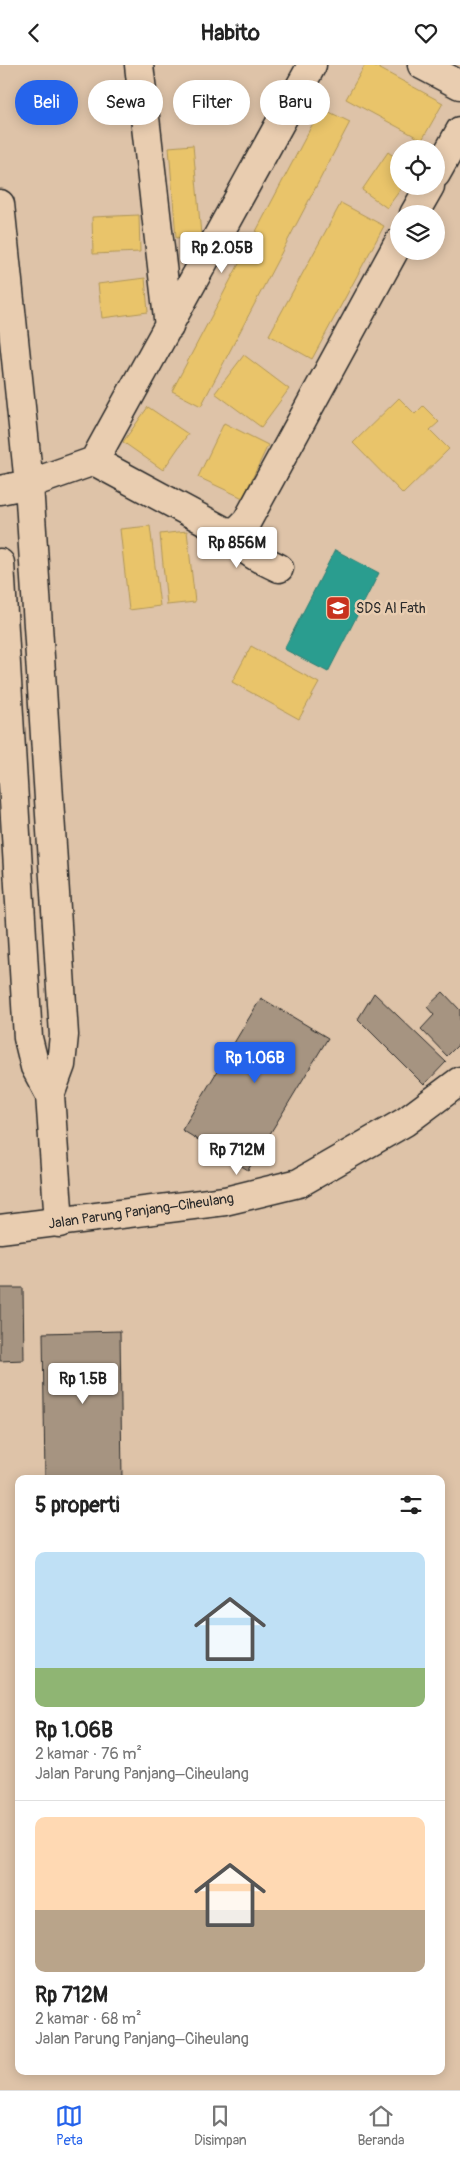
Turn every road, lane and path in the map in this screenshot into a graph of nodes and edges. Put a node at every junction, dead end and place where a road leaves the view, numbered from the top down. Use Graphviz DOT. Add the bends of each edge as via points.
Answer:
graph roads {
  1 [pos="312,65"];
  2 [pos="422,65"];
  3 [pos="143,70"];
  4 [pos="460,85"];
  5 [pos="460,131"];
  6 [pos="445,158"];
  7 [pos="0,203"];
  8 [pos="390,258"];
  9 [pos="169,327"];
  10 [pos="11,436"];
  11 [pos="94,461"];
  12 [pos="29,484"];
  13 [pos="0,490"];
  14 [pos="236,532"];
  15 [pos="0,563"];
  16 [pos="279,568"];
  17 [pos="41,687"];
  18 [pos="4,699"];
  19 [pos="460,1081"];
  20 [pos="50,1095"];
  21 [pos="59,1223"];
  22 [pos="0,1229"];
  1 -- 9 [label="street"];
  2 -- 4 [label="street"];
  3 -- 9 [label="street"];
  5 -- 6 [label="street"];
  7 -- 10 [label="street"];
  8 -- 14 [label="street" via="246,521"];
  9 -- 11 [label="street"];
  10 -- 12 [label="street"];
  11 -- 12 [label="street"];
  11 -- 14 [label="street" via="224,531"];
  12 -- 13 [label="street"];
  12 -- 17 [label="street"];
  14 -- 16 [label="street" via="247,551"];
  15 -- 18 [label="street"];
  17 -- 18 [label="street"];
  17 -- 20 [label="street" via="64,1035 61,1065"];
  18 -- 20 [label="street" via="28,1038 34,1067"];
  19 -- 21 [label="street, Jalan Parung Panjang–Ciheulang" via="405,1121 299,1183 225,1201"];
  20 -- 21 [label="street"];
  21 -- 22 [label="street, Jalan Parung Panjang–Ciheulang"];
}
